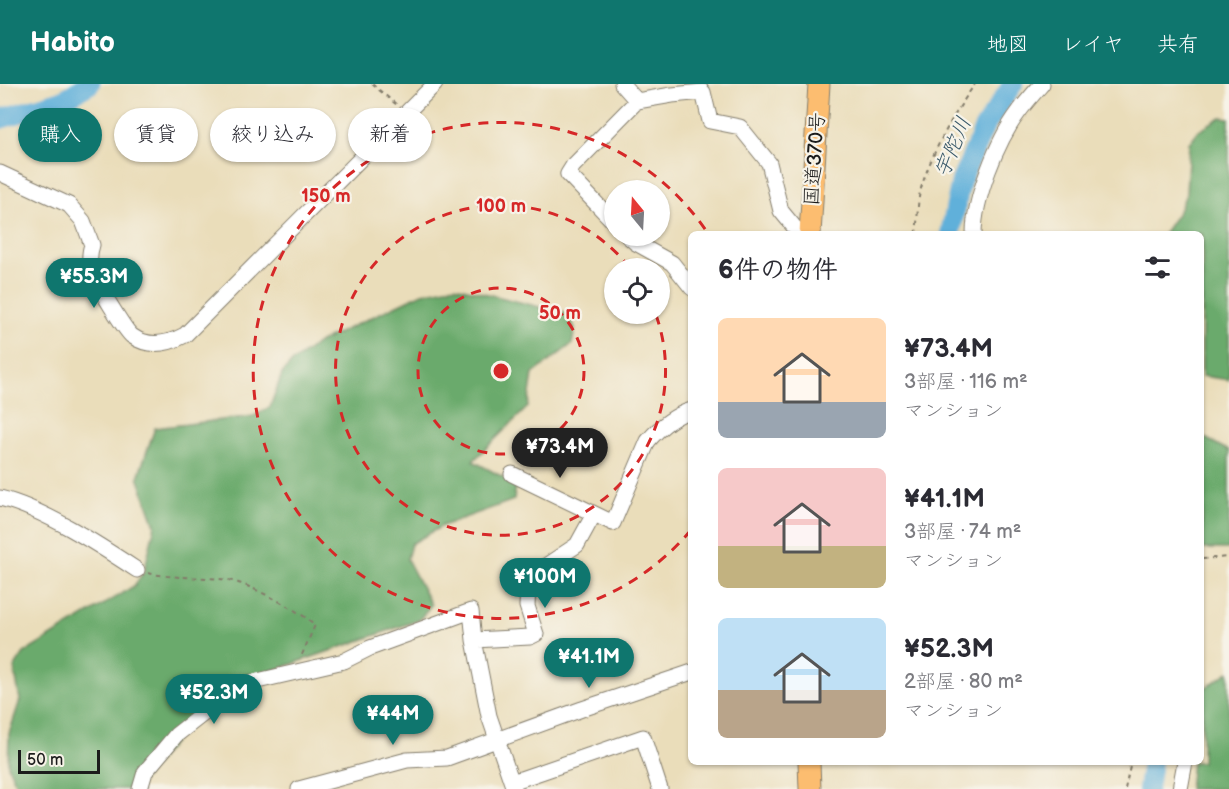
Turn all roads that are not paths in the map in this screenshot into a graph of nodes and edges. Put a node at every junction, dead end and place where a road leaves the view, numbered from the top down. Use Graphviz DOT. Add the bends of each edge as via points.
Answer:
graph roads {
  1 [pos="435,84"];
  2 [pos="622,84"];
  3 [pos="819,84"];
  4 [pos="1042,84"];
  5 [pos="638,101"];
  6 [pos="0,173"];
  7 [pos="604,212"];
  8 [pos="798,231"];
  9 [pos="810,231"];
  10 [pos="974,231"];
  11 [pos="641,246"];
  12 [pos="688,283"];
  13 [pos="688,411"];
  14 [pos="512,474"];
  15 [pos="0,498"];
  16 [pos="594,514"];
  17 [pos="137,570"];
  18 [pos="474,640"];
  19 [pos="688,673"];
  20 [pos="499,740"];
  21 [pos="809,765"];
  22 [pos="1184,765"];
  23 [pos="513,785"];
  24 [pos="140,789"];
  25 [pos="299,789"];
  26 [pos="660,789"];
  27 [pos="810,789"];
  28 [pos="1180,789"];
  1 -- 6 [label="street" via="184,335 171,342 153,345 131,336 119,320 92,272 92,245 83,221 69,205"];
  2 -- 5 [label="street"];
  3 -- 9 [label="highway, 国道370号"];
  4 -- 10 [label="street" via="1017,114 995,154 981,191"];
  5 -- 7 [label="street" via="568,174"];
  5 -- 8 [label="street" via="703,92 710,121 740,127 769,164 782,211"];
  11 -- 12 [label="street" via="672,263"];
  13 -- 16 [label="street" via="656,430 648,441 613,523"];
  14 -- 16 [label="street"];
  15 -- 17 [label="street" via="18,502"];
  16 -- 18 [label="street" via="577,545 541,569 528,588 527,606 536,634"];
  18 -- 20 [label="street" via="489,716"];
  18 -- 24 [label="street" via="471,611 370,648 344,662 240,685 176,735 146,772"];
  19 -- 20 [label="street"];
  20 -- 23 [label="street"];
  20 -- 25 [label="street" via="447,758 407,760"];
  21 -- 27 [label="highway"];
  22 -- 28 [label="street"];
  23 -- 26 [label="street" via="644,738"];
}
